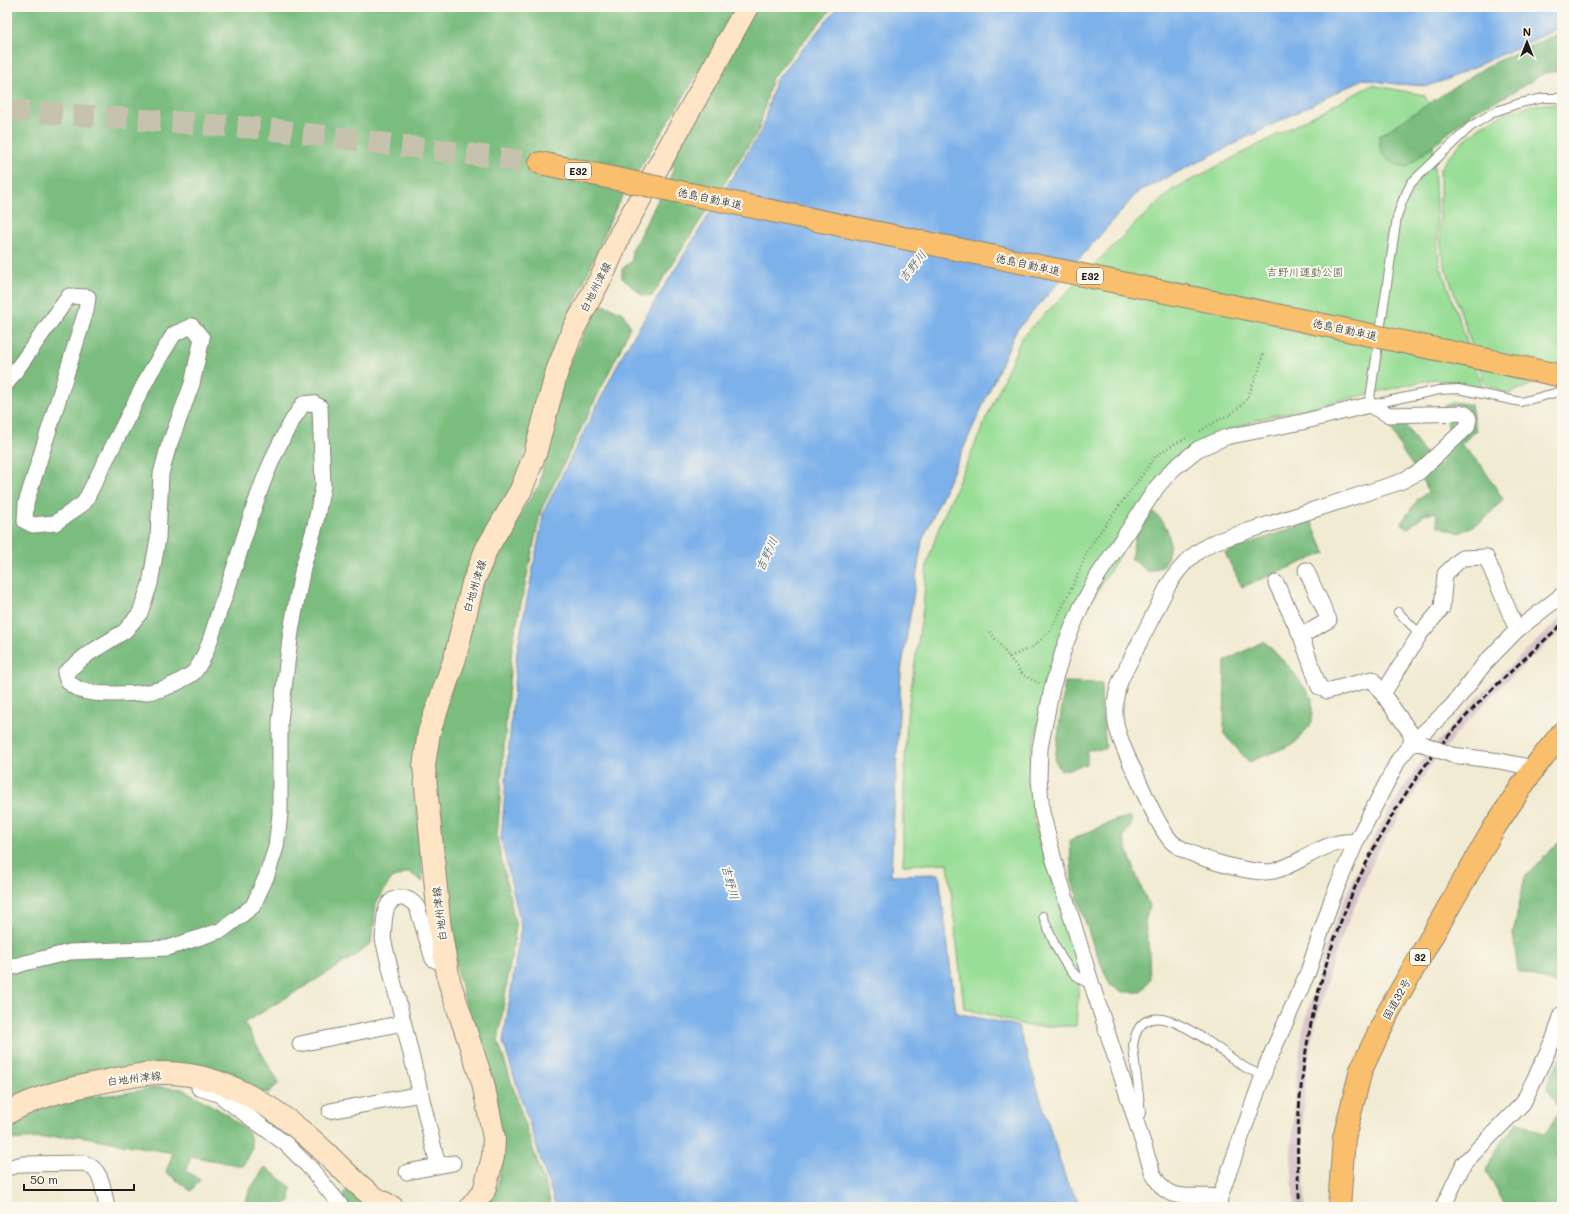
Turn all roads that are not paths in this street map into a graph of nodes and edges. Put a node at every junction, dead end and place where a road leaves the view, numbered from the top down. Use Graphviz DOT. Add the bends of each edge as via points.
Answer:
graph roads {
  1 [pos="747,7"];
  2 [pos="1562,98"];
  3 [pos="540,163"];
  4 [pos="1562,376"];
  5 [pos="7,383"];
  6 [pos="1562,391"];
  7 [pos="1369,405"];
  8 [pos="1306,570"];
  9 [pos="1276,583"];
  10 [pos="1562,595"];
  11 [pos="1398,612"];
  12 [pos="1517,630"];
  13 [pos="1420,634"];
  14 [pos="1301,636"];
  15 [pos="1383,694"];
  16 [pos="1562,733"];
  17 [pos="1418,744"];
  18 [pos="1534,768"];
  19 [pos="1356,842"];
  20 [pos="1043,916"];
  21 [pos="446,965"];
  22 [pos="7,970"];
  23 [pos="1092,984"];
  24 [pos="1562,1014"];
  25 [pos="404,1024"];
  26 [pos="300,1044"];
  27 [pos="1264,1075"];
  28 [pos="188,1076"];
  29 [pos="52,1093"];
  30 [pos="421,1094"];
  31 [pos="7,1100"];
  32 [pos="330,1111"];
  33 [pos="7,1113"];
  34 [pos="1136,1124"];
  35 [pos="7,1168"];
  36 [pos="407,1172"];
  37 [pos="1220,1202"];
  38 [pos="1447,1204"];
  39 [pos="107,1207"];
  40 [pos="342,1207"];
  41 [pos="392,1207"];
  42 [pos="471,1207"];
  43 [pos="1339,1207"];
  1 -- 21 [label="main road, 白地州津線" via="620,235 605,270 573,330 557,372 535,454 521,490 486,550 473,583 455,658 429,732 424,766 440,929"];
  2 -- 7 [label="lane" via="1544,98 1494,112 1470,128 1412,183 1397,217"];
  3 -- 4 [label="highway, 徳島自動車道 / E32, bridge"];
  5 -- 22 [label="street" via="69,296 88,297 86,311 26,503 25,521 33,525 55,523 84,503 150,373 174,334 192,326 202,338 192,384 161,474 158,538 150,584 140,613 125,630 64,673 66,680 74,688 102,694 144,694 174,686 195,672 228,590 254,504 290,423 303,404 313,403 320,407 323,486 291,630 280,721 280,814 276,847 253,906 222,930 168,948 70,952"];
  6 -- 7 [label="lane" via="1520,402 1458,390 1439,390"];
  7 -- 19 [label="street" via="1389,415 1464,413 1467,414 1469,423 1433,461 1400,482 1214,542 1200,549 1178,570 1169,584 1121,679 1114,708 1118,736 1148,801 1171,841 1184,851 1240,868 1263,872 1275,871 1336,842"];
  7 -- 23 [label="street" via="1226,437 1198,449 1172,470 1157,487 1081,607 1065,645 1052,688 1040,748 1039,779 1042,812 1054,860"];
  8 -- 14 [label="street" via="1328,620"];
  9 -- 14 [label="street"];
  10 -- 12 [label="street"];
  11 -- 13 [label="lane"];
  12 -- 13 [label="street" via="1486,557 1462,558 1445,574 1442,608"];
  12 -- 17 [label="street" via="1485,663"];
  13 -- 15 [label="street"];
  14 -- 15 [label="street" via="1319,687 1327,691 1372,679"];
  15 -- 17 [label="street"];
  16 -- 18 [label="highway, 国道32号 / 32"];
  17 -- 18 [label="street, bridge" via="1452,755 1500,760"];
  17 -- 19 [label="street" via="1399,759"];
  18 -- 43 [label="highway, 国道32号 / 32" via="1494,828 1389,1011 1361,1070 1344,1138"];
  19 -- 27 [label="street" via="1332,899 1308,972"];
  20 -- 23 [label="lane" via="1069,968 1082,981"];
  21 -- 25 [label="street" via="433,959 417,907 412,900 395,898 389,902 386,908 383,939"];
  21 -- 42 [label="main road, 白地州津線" via="483,1083 494,1138 493,1157 484,1191"];
  23 -- 34 [label="street"];
  24 -- 38 [label="street" via="1554,1038 1523,1103 1464,1163"];
  25 -- 26 [label="street"];
  25 -- 30 [label="street"];
  27 -- 34 [label="lane" via="1247,1069 1202,1035 1162,1018 1152,1019 1143,1024 1134,1038 1141,1113"];
  27 -- 37 [label="street"];
  28 -- 29 [label="main road, 白地州津線" via="162,1073 126,1077"];
  28 -- 40 [label="street" via="191,1085 218,1094 286,1144 311,1169"];
  28 -- 41 [label="main road, 白地州津線" via="230,1087 272,1108 307,1136 372,1196"];
  29 -- 31 [label="street"];
  29 -- 33 [label="main road, 白地州津線"];
  30 -- 32 [label="street"];
  30 -- 36 [label="street" via="445,1164"];
  34 -- 37 [label="street" via="1153,1174 1165,1190 1188,1198 1210,1195"];
  35 -- 39 [label="street" via="22,1164 91,1166 98,1172"];
}
